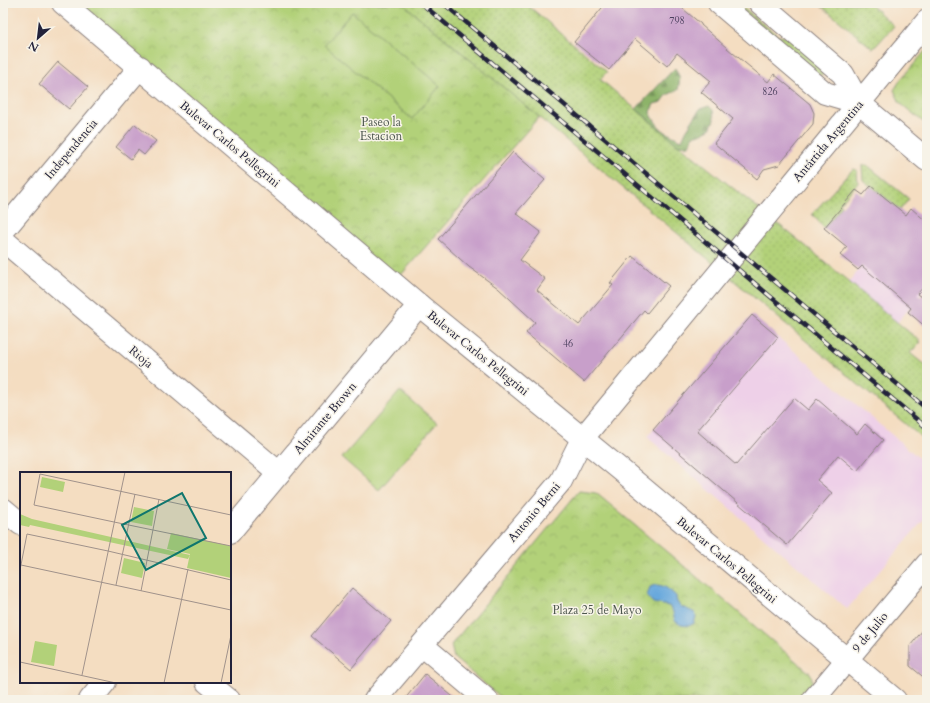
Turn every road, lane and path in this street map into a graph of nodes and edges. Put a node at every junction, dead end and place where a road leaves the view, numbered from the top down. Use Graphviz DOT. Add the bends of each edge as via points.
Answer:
graph roads {
  1 [pos="63,3"];
  2 [pos="719,3"];
  3 [pos="760,3"];
  4 [pos="927,21"];
  5 [pos="140,67"];
  6 [pos="859,103"];
  7 [pos="927,160"];
  8 [pos="3,231"];
  9 [pos="3,240"];
  10 [pos="729,261"];
  11 [pos="420,305"];
  12 [pos="582,439"];
  13 [pos="279,473"];
  14 [pos="3,509"];
  15 [pos="20,523"];
  16 [pos="231,531"];
  17 [pos="927,564"];
  18 [pos="422,645"];
  19 [pos="847,660"];
  20 [pos="104,683"];
  21 [pos="208,683"];
  22 [pos="90,700"];
  23 [pos="229,700"];
  24 [pos="375,700"];
  25 [pos="487,700"];
  26 [pos="813,700"];
  27 [pos="895,700"];
  1 -- 5 [label="street, Bulevar Carlos Pellegrini"];
  2 -- 6 [label="street" via="825,92"];
  3 -- 6 [label="street" via="842,74"];
  4 -- 6 [label="street, Antártida Argentina"];
  5 -- 8 [label="street, Independencia"];
  5 -- 11 [label="street, Bulevar Carlos Pellegrini"];
  6 -- 7 [label="street"];
  6 -- 10 [label="street, Antártida Argentina"];
  9 -- 13 [label="street, Rioja"];
  10 -- 12 [label="street, Antonio Berni"];
  11 -- 12 [label="street, Bulevar Carlos Pellegrini"];
  11 -- 13 [label="street, Almirante Brown"];
  12 -- 18 [label="street, Antonio Berni" via="561,481"];
  12 -- 19 [label="street, Bulevar Carlos Pellegrini"];
  13 -- 16 [label="street, Almirante Brown"];
  14 -- 15 [label="street"];
  17 -- 19 [label="street, 9 de Julio"];
  18 -- 24 [label="street, Antonio Berni"];
  18 -- 25 [label="street"];
  19 -- 26 [label="street, 9 de Julio"];
  19 -- 27 [label="street, Bulevar Carlos Pellegrini"];
  20 -- 22 [label="street"];
  21 -- 23 [label="street"];
}
